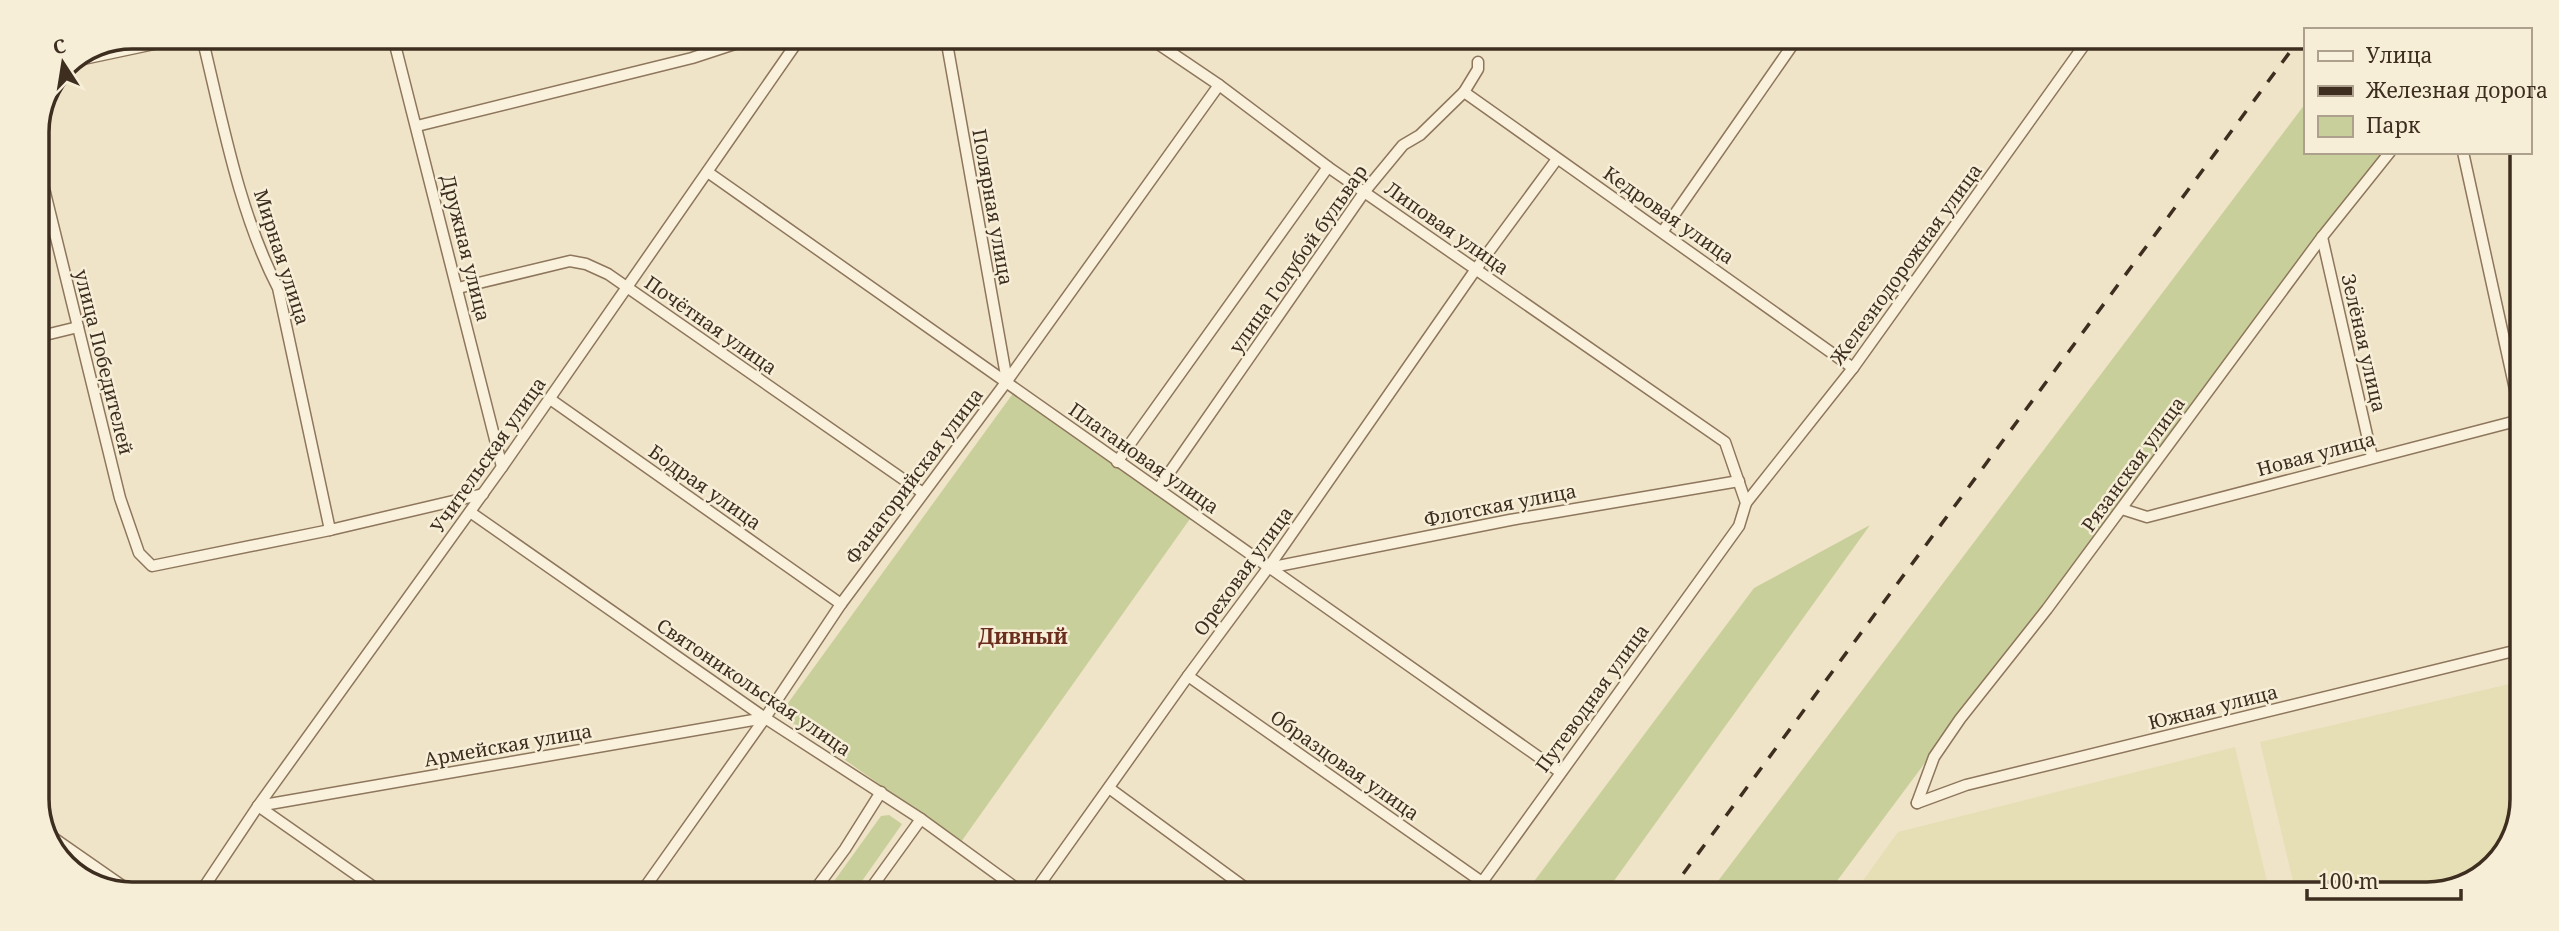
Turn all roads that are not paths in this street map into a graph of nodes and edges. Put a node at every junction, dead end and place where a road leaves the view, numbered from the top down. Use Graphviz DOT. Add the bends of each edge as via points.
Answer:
graph roads {
  1 [pos="128,49"];
  2 [pos="205,49"];
  3 [pos="396,49"];
  4 [pos="719,49"];
  5 [pos="793,49"];
  6 [pos="948,49"];
  7 [pos="1166,49"];
  8 [pos="1790,49"];
  9 [pos="2081,49"];
  10 [pos="99,56"];
  11 [pos="1478,62"];
  12 [pos="1219,85"];
  13 [pos="1464,92"];
  14 [pos="417,126"];
  15 [pos="2388,154"];
  16 [pos="2463,154"];
  17 [pos="1557,159"];
  18 [pos="1328,167"];
  19 [pos="709,173"];
  20 [pos="1365,191"];
  21 [pos="49,209"];
  22 [pos="1663,231"];
  23 [pos="2322,237"];
  24 [pos="1476,269"];
  25 [pos="458,288"];
  26 [pos="628,288"];
  27 [pos="78,327"];
  28 [pos="49,334"];
  29 [pos="2510,366"];
  30 [pos="1853,368"];
  31 [pos="1007,382"];
  32 [pos="550,399"];
  33 [pos="2510,423"];
  34 [pos="2372,457"];
  35 [pos="1117,462"];
  36 [pos="502,467"];
  37 [pos="1739,481"];
  38 [pos="1158,489"];
  39 [pos="923,493"];
  40 [pos="482,494"];
  41 [pos="1746,503"];
  42 [pos="2122,509"];
  43 [pos="470,512"];
  44 [pos="1738,526"];
  45 [pos="330,530"];
  46 [pos="1268,568"];
  47 [pos="841,604"];
  48 [pos="2510,652"];
  49 [pos="1188,676"];
  50 [pos="765,718"];
  51 [pos="1560,772"];
  52 [pos="1109,789"];
  53 [pos="881,792"];
  54 [pos="1917,803"];
  55 [pos="258,806"];
  56 [pos="921,819"];
  57 [pos="63,844"];
  58 [pos="113,879"];
  59 [pos="207,882"];
  60 [pos="367,882"];
  61 [pos="649,882"];
  62 [pos="821,882"];
  63 [pos="876,882"];
  64 [pos="1008,882"];
  65 [pos="1042,882"];
  66 [pos="1237,882"];
  67 [pos="1481,882"];
  68 [pos="1483,882"];
  1 -- 10 [label="street"];
  2 -- 45 [label="street, Мирная улица" via="260,254 278,288"];
  3 -- 14 [label="street, Дружная улица"];
  4 -- 14 [label="street"];
  5 -- 19 [label="street, Учительская улица"];
  6 -- 31 [label="street, Полярная улица"];
  7 -- 12 [label="street, Липовая улица"];
  8 -- 22 [label="street"];
  9 -- 30 [label="street, Железнодорожная улица"];
  11 -- 13 [label="street, улица Голубой бульвар"];
  12 -- 18 [label="street, Липовая улица"];
  12 -- 31 [label="street, Фанагорийская улица"];
  13 -- 17 [label="street, Кедровая улица"];
  13 -- 20 [label="street, улица Голубой бульвар" via="1420,135 1403,145"];
  14 -- 25 [label="street, Дружная улица"];
  15 -- 23 [label="street, Рязанская улица"];
  16 -- 29 [label="street"];
  17 -- 22 [label="street, Кедровая улица"];
  17 -- 24 [label="street, Ореховая улица"];
  18 -- 20 [label="street, Липовая улица"];
  18 -- 35 [label="street"];
  19 -- 26 [label="street, Учительская улица"];
  19 -- 31 [label="street, Платановая улица"];
  20 -- 24 [label="street, Липовая улица"];
  20 -- 38 [label="street, улица Голубой бульвар"];
  21 -- 27 [label="street, улица Победителей"];
  22 -- 30 [label="street, Кедровая улица"];
  23 -- 34 [label="street, Зелёная улица"];
  23 -- 42 [label="street, Рязанская улица"];
  24 -- 37 [label="street, Липовая улица" via="1726,442"];
  24 -- 46 [label="street, Ореховая улица"];
  25 -- 26 [label="street, Почётная улица" via="570,261 608,274"];
  25 -- 36 [label="street, Дружная улица"];
  26 -- 32 [label="street, Учительская улица"];
  26 -- 39 [label="street, Почётная улица"];
  27 -- 28 [label="street"];
  27 -- 45 [label="street, улица Победителей" via="124,513 139,553 152,566"];
  30 -- 41 [label="street, Железнодорожная улица"];
  31 -- 35 [label="street, Платановая улица"];
  31 -- 39 [label="street, Фанагорийская улица"];
  32 -- 36 [label="street, Учительская улица"];
  32 -- 47 [label="street, Бодрая улица"];
  33 -- 34 [label="street, Новая улица"];
  34 -- 42 [label="street, Новая улица" via="2147,517"];
  35 -- 38 [label="street, Платановая улица"];
  36 -- 40 [label="street, Учительская улица"];
  37 -- 41 [label="street"];
  37 -- 46 [label="street, Флотская улица"];
  38 -- 46 [label="street, Платановая улица"];
  39 -- 47 [label="street, Фанагорийская улица"];
  40 -- 43 [label="street, Учительская улица"];
  40 -- 45 [label="street"];
  41 -- 44 [label="street, Железнодорожная улица"];
  42 -- 54 [label="street, Рязанская улица" via="1960,719 1934,757"];
  43 -- 50 [label="street, Святоникольская улица"];
  43 -- 55 [label="street, Учительская улица"];
  44 -- 51 [label="street, Путеводная улица"];
  46 -- 49 [label="street, Ореховая улица"];
  46 -- 51 [label="street, Платановая улица"];
  47 -- 50 [label="street, Фанагорийская улица"];
  48 -- 54 [label="street, Южная улица" via="1965,785"];
  49 -- 52 [label="street, Ореховая улица"];
  49 -- 67 [label="street, Образцовая улица"];
  50 -- 53 [label="street, Святоникольская улица"];
  50 -- 55 [label="street, Армейская улица"];
  50 -- 61 [label="street, Фанагорийская улица"];
  51 -- 68 [label="street, Путеводная улица"];
  52 -- 65 [label="street, Ореховая улица"];
  52 -- 66 [label="street"];
  53 -- 56 [label="street, Святоникольская улица"];
  53 -- 62 [label="street"];
  55 -- 59 [label="street, Учительская улица"];
  55 -- 60 [label="street"];
  56 -- 63 [label="street"];
  56 -- 64 [label="street, Святоникольская улица"];
  57 -- 58 [label="street"];
}
